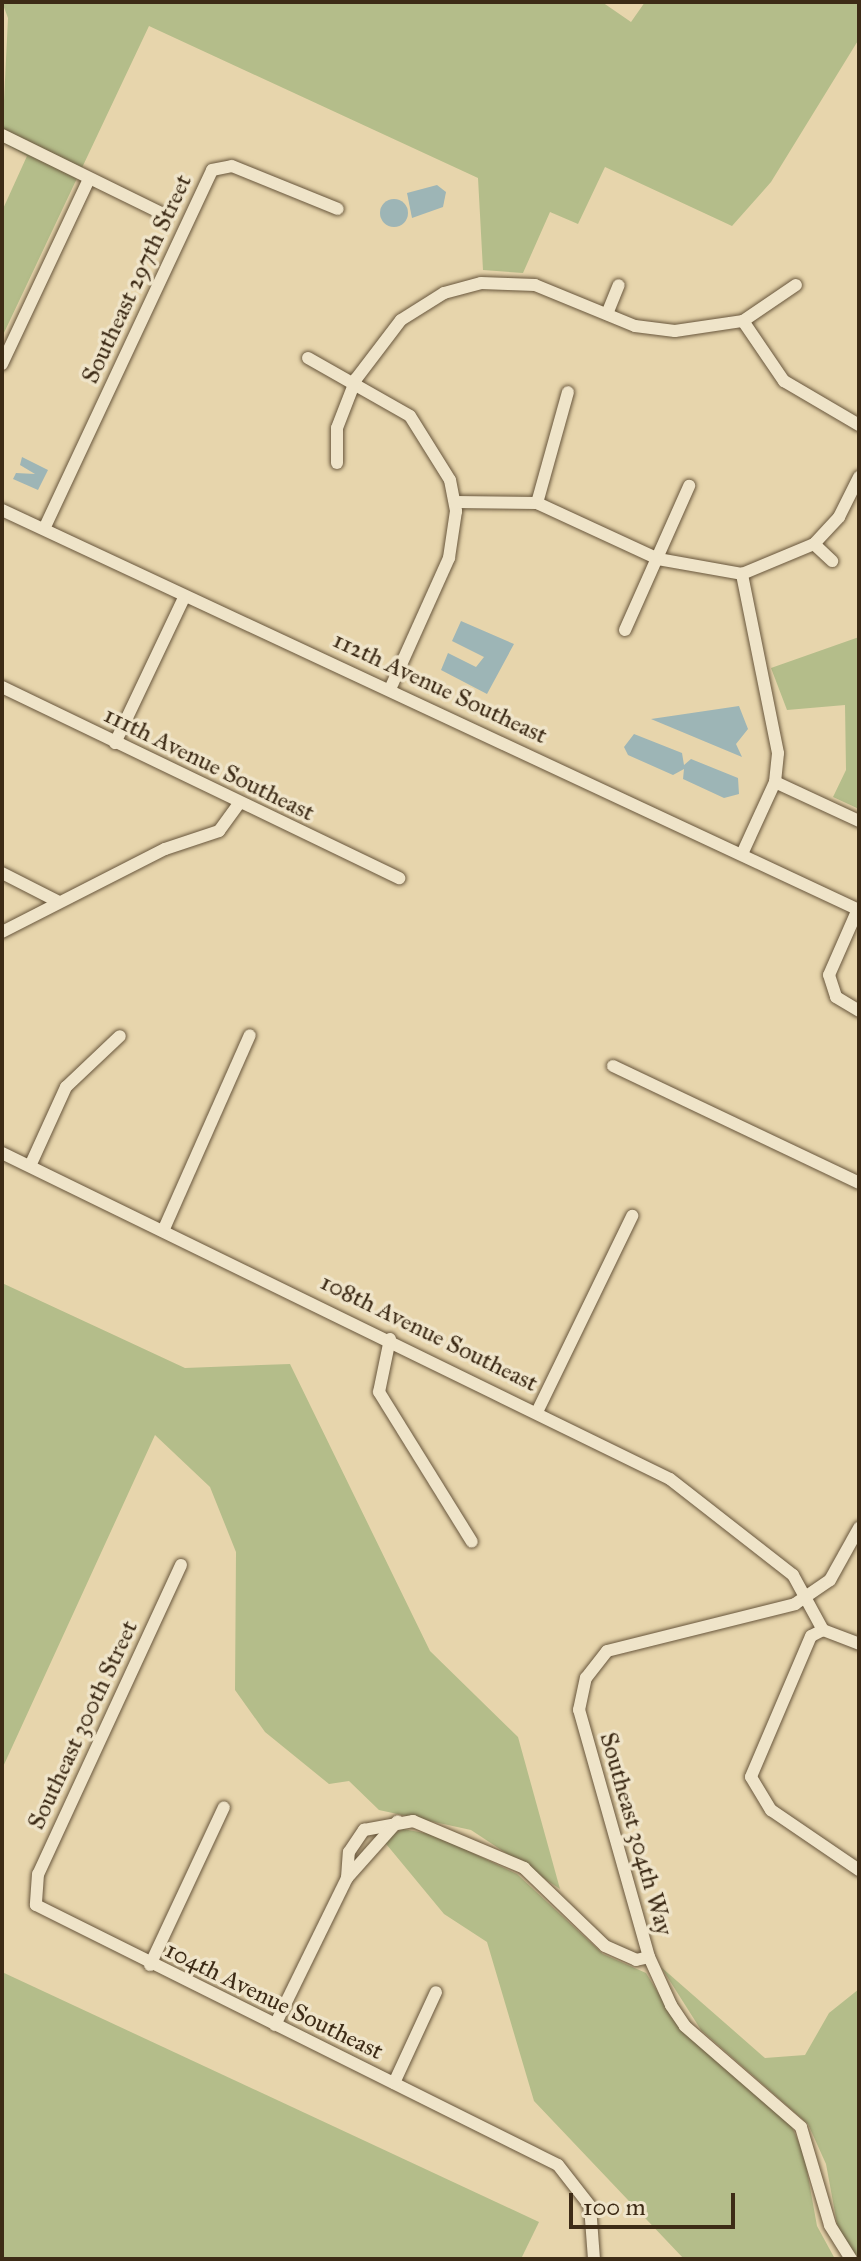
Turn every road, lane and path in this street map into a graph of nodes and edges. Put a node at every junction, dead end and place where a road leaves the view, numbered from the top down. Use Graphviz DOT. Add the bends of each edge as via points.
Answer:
graph roads {
  1 [pos="2,135"];
  2 [pos="89,179"];
  3 [pos="338,209"];
  4 [pos="165,215"];
  5 [pos="619,285"];
  6 [pos="796,285"];
  7 [pos="607,314"];
  8 [pos="743,321"];
  9 [pos="308,358"];
  10 [pos="2,364"];
  11 [pos="356,379"];
  12 [pos="568,392"];
  13 [pos="859,425"];
  14 [pos="337,463"];
  15 [pos="859,477"];
  16 [pos="689,486"];
  17 [pos="455,502"];
  18 [pos="537,503"];
  19 [pos="2,510"];
  20 [pos="44,529"];
  21 [pos="814,544"];
  22 [pos="658,559"];
  23 [pos="832,561"];
  24 [pos="742,574"];
  25 [pos="184,598"];
  26 [pos="625,630"];
  27 [pos="2,687"];
  28 [pos="391,687"];
  29 [pos="115,743"];
  30 [pos="775,782"];
  31 [pos="239,803"];
  32 [pos="859,821"];
  33 [pos="742,854"];
  34 [pos="2,873"];
  35 [pos="399,878"];
  36 [pos="57,901"];
  37 [pos="859,909"];
  38 [pos="2,932"];
  39 [pos="859,1011"];
  40 [pos="250,1035"];
  41 [pos="120,1036"];
  42 [pos="613,1066"];
  43 [pos="2,1153"];
  44 [pos="30,1166"];
  45 [pos="859,1183"];
  46 [pos="632,1216"];
  47 [pos="163,1231"];
  48 [pos="390,1339"];
  49 [pos="538,1410"];
  50 [pos="859,1528"];
  51 [pos="472,1542"];
  52 [pos="181,1565"];
  53 [pos="807,1598"];
  54 [pos="823,1630"];
  55 [pos="859,1644"];
  56 [pos="224,1807"];
  57 [pos="398,1821"];
  58 [pos="859,1870"];
  59 [pos="347,1878"];
  60 [pos="36,1905"];
  61 [pos="649,1957"];
  62 [pos="150,1965"];
  63 [pos="436,1992"];
  64 [pos="275,2025"];
  65 [pos="394,2083"];
  66 [pos="594,2259"];
  67 [pos="851,2259"];
  1 -- 2 [label="street"];
  2 -- 4 [label="street"];
  2 -- 10 [label="street"];
  3 -- 20 [label="street, Southeast 297th Street" via="232,166 212,170"];
  5 -- 7 [label="street"];
  6 -- 8 [label="street"];
  7 -- 8 [label="street" via="664,331"];
  7 -- 11 [label="street" via="535,285 460,287 401,320"];
  8 -- 13 [label="street" via="784,381"];
  9 -- 11 [label="street"];
  11 -- 14 [label="street" via="337,428"];
  11 -- 17 [label="street" via="426,433"];
  12 -- 18 [label="street"];
  15 -- 21 [label="street" via="839,517"];
  16 -- 22 [label="street"];
  17 -- 18 [label="street"];
  17 -- 28 [label="street" via="449,558"];
  18 -- 22 [label="street"];
  19 -- 20 [label="street, 112th Avenue Southeast"];
  20 -- 25 [label="street, 112th Avenue Southeast"];
  21 -- 23 [label="street"];
  21 -- 24 [label="street"];
  22 -- 24 [label="street"];
  22 -- 26 [label="street"];
  24 -- 30 [label="street" via="777,731"];
  25 -- 28 [label="street, 112th Avenue Southeast"];
  25 -- 29 [label="street"];
  27 -- 29 [label="street, 111th Avenue Southeast"];
  28 -- 33 [label="street, 112th Avenue Southeast"];
  29 -- 31 [label="street, 111th Avenue Southeast"];
  30 -- 32 [label="street"];
  30 -- 33 [label="street"];
  31 -- 35 [label="street, 111th Avenue Southeast"];
  31 -- 36 [label="street" via="219,831"];
  33 -- 37 [label="street, 112th Avenue Southeast"];
  34 -- 36 [label="street"];
  36 -- 38 [label="street"];
  37 -- 39 [label="street" via="830,986"];
  40 -- 47 [label="street"];
  41 -- 44 [label="street" via="66,1087"];
  42 -- 45 [label="street"];
  43 -- 44 [label="street, 108th Avenue Southeast"];
  44 -- 47 [label="street, 108th Avenue Southeast"];
  46 -- 49 [label="street"];
  47 -- 48 [label="street, 108th Avenue Southeast"];
  48 -- 49 [label="street, 108th Avenue Southeast"];
  48 -- 51 [label="street" via="379,1392"];
  49 -- 53 [label="street, 108th Avenue Southeast" via="670,1479 793,1575"];
  50 -- 53 [label="street" via="838,1570"];
  52 -- 60 [label="street, Southeast 300th Street" via="38,1874"];
  53 -- 54 [label="street, 108th Avenue Southeast"];
  53 -- 61 [label="street, Southeast 304th Way" via="628,1640 607,1651 586,1678 584,1740"];
  54 -- 55 [label="street"];
  54 -- 58 [label="street" via="811,1636 752,1765 753,1787 771,1810"];
  56 -- 62 [label="street"];
  57 -- 59 [label="street" via="373,1842"];
  57 -- 59 [label="street" via="364,1830 349,1852"];
  57 -- 61 [label="street" via="431,1826 507,1858 546,1884 605,1946 636,1960"];
  59 -- 64 [label="street"];
  60 -- 62 [label="street, 104th Avenue Southeast"];
  61 -- 67 [label="street, Southeast 304th Way" via="685,2026 801,2127 830,2225"];
  62 -- 64 [label="street, 104th Avenue Southeast"];
  63 -- 65 [label="street"];
  64 -- 65 [label="street, 104th Avenue Southeast"];
  65 -- 66 [label="street, 104th Avenue Southeast" via="558,2165 581,2190 594,2223"];
}
